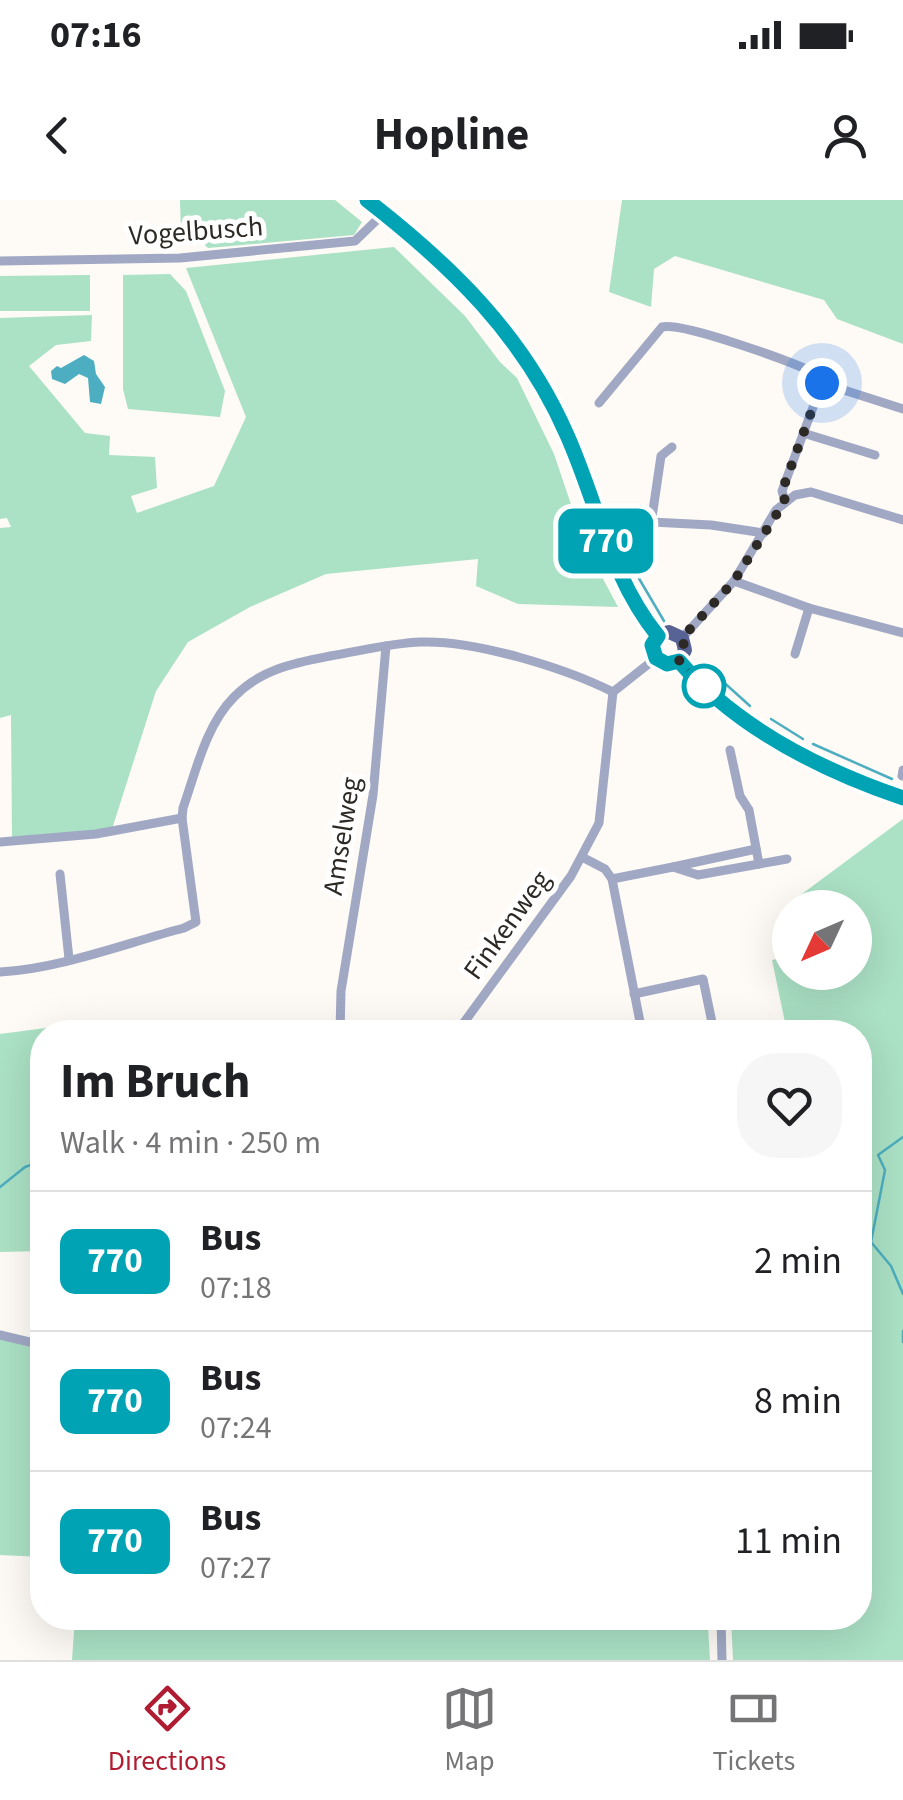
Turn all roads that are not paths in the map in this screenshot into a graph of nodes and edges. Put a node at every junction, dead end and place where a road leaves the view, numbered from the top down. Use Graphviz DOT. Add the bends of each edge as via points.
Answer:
graph roads {
  1 [pos="367,200"];
  2 [pos="384,213"];
  3 [pos="0,261"];
  4 [pos="822,383"];
  5 [pos="598,403"];
  6 [pos="903,410"];
  7 [pos="804,433"];
  8 [pos="672,447"];
  9 [pos="875,454"];
  10 [pos="785,501"];
  11 [pos="903,520"];
  12 [pos="631,521"];
  13 [pos="651,524"];
  14 [pos="764,533"];
  15 [pos="734,581"];
  16 [pos="809,608"];
  17 [pos="903,633"];
  18 [pos="658,636"];
  19 [pos="682,638"];
  20 [pos="386,646"];
  21 [pos="796,654"];
  22 [pos="656,658"];
  23 [pos="679,661"];
  24 [pos="613,692"];
  25 [pos="730,750"];
  26 [pos="903,798"];
  27 [pos="182,818"];
  28 [pos="6,842"];
  29 [pos="756,849"];
  30 [pos="582,857"];
  31 [pos="787,859"];
  32 [pos="759,864"];
  33 [pos="673,866"];
  34 [pos="60,874"];
  35 [pos="612,878"];
  36 [pos="69,958"];
  37 [pos="0,972"];
  38 [pos="634,994"];
  39 [pos="340,1020"];
  40 [pos="466,1020"];
  41 [pos="639,1020"];
  42 [pos="712,1020"];
  43 [pos="0,1335"];
  44 [pos="30,1342"];
  45 [pos="721,1630"];
  46 [pos="722,1660"];
  1 -- 2 [label="main road"];
  2 -- 3 [label="street, Vogelbusch" via="355,240 180,258"];
  2 -- 18 [label="main road" via="464,282 528,362 569,438 610,552"];
  4 -- 5 [label="street" via="794,364 672,324 662,326"];
  4 -- 6 [label="street"];
  4 -- 7 [label="street"];
  7 -- 9 [label="street"];
  7 -- 10 [label="street" via="782,491"];
  8 -- 13 [label="street" via="662,456"];
  10 -- 11 [label="street" via="811,492"];
  10 -- 14 [label="street"];
  12 -- 13 [label="street"];
  13 -- 14 [label="street"];
  14 -- 15 [label="street"];
  15 -- 16 [label="street"];
  15 -- 19 [label="street"];
  16 -- 17 [label="street"];
  16 -- 21 [label="street"];
  18 -- 19 [label="main road"];
  18 -- 22 [label="main road" via="652,645"];
  19 -- 23 [label="main road"];
  20 -- 24 [label="street" via="457,644"];
  20 -- 27 [label="street" via="283,665 232,698 212,727"];
  20 -- 39 [label="street, Amselweg" via="373,795"];
  22 -- 23 [label="main road"];
  22 -- 24 [label="street"];
  23 -- 26 [label="main road" via="776,740"];
  24 -- 30 [label="street, Finkenweg" via="602,813"];
  25 -- 29 [label="street"];
  27 -- 28 [label="street"];
  27 -- 36 [label="street" via="196,922"];
  29 -- 32 [label="street"];
  29 -- 33 [label="street"];
  30 -- 35 [label="street"];
  30 -- 40 [label="street, Finkenweg"];
  31 -- 32 [label="street"];
  32 -- 33 [label="street" via="698,875"];
  33 -- 35 [label="street"];
  34 -- 36 [label="street"];
  35 -- 38 [label="street"];
  36 -- 37 [label="street"];
  38 -- 41 [label="street"];
  38 -- 42 [label="street" via="703,979"];
  43 -- 44 [label="street"];
  45 -- 46 [label="street"];
}
